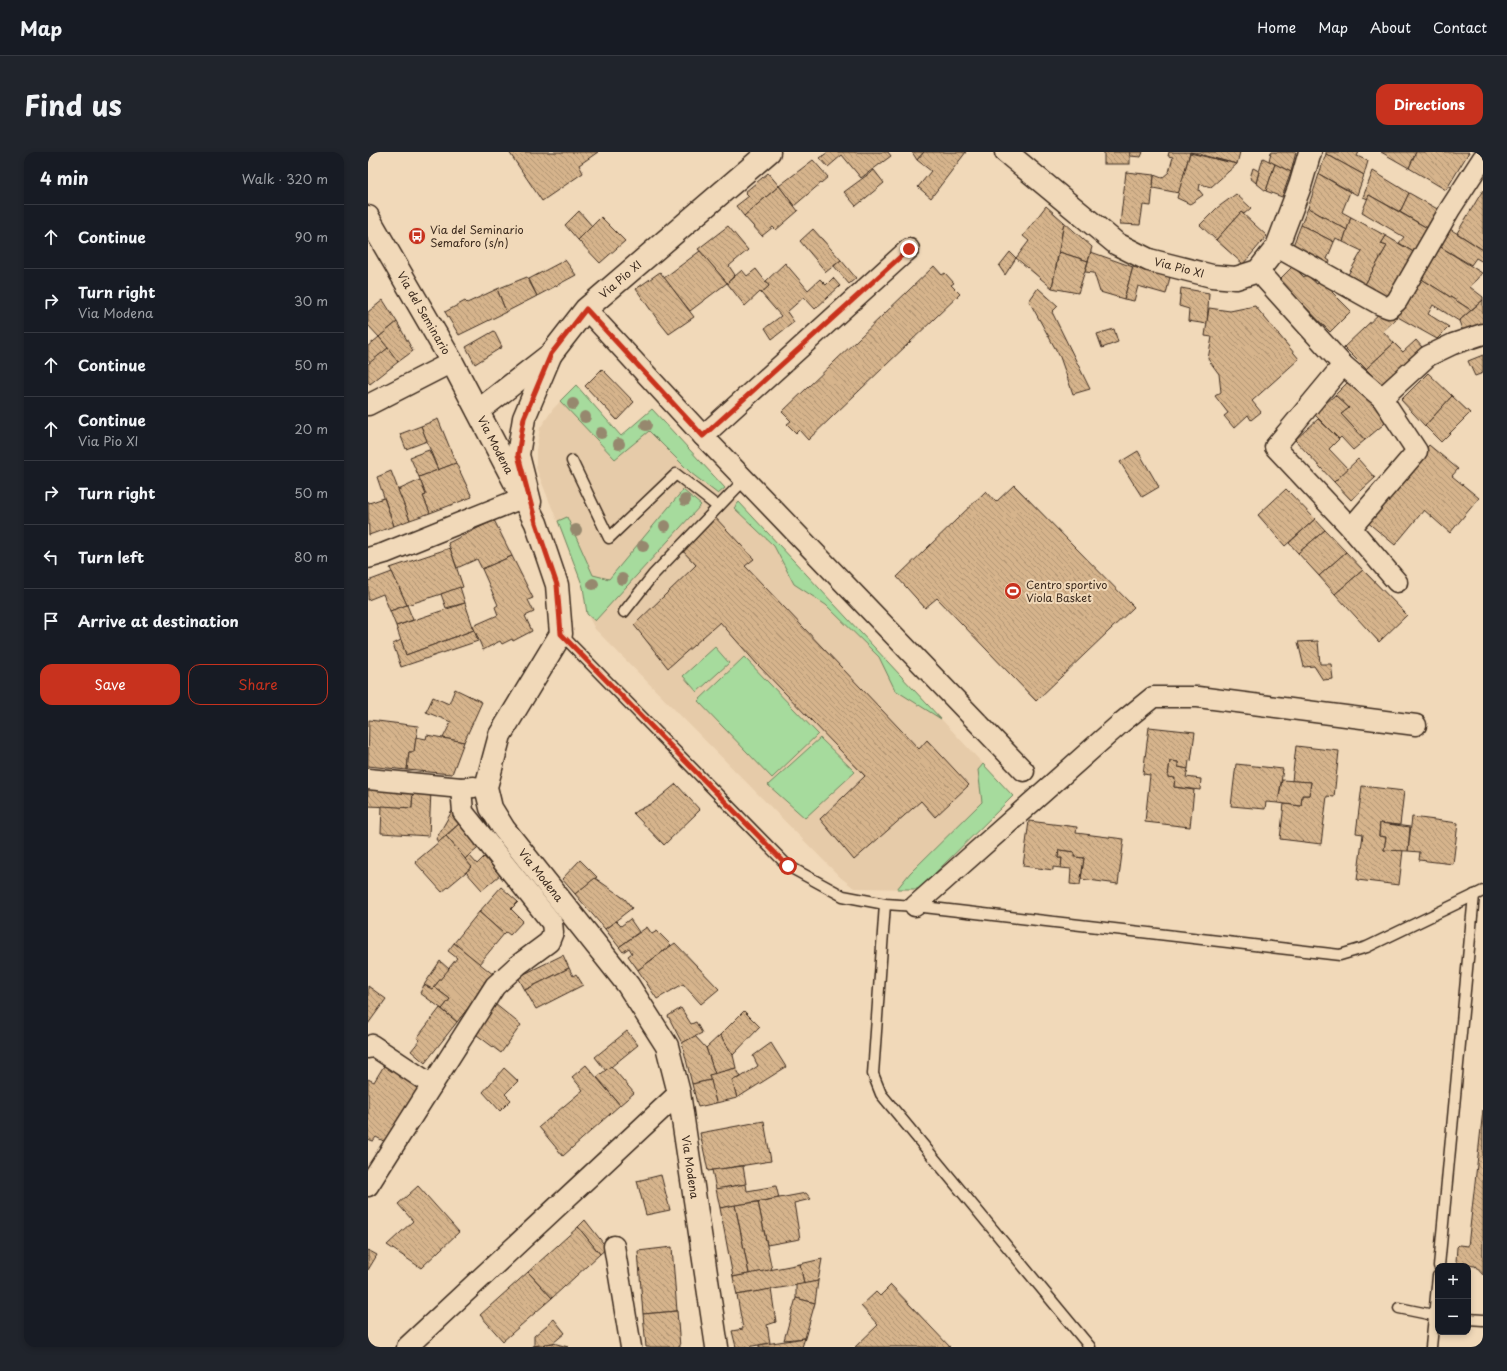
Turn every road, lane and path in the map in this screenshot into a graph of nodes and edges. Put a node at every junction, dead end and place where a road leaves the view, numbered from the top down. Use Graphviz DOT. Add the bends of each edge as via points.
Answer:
graph roads {
  1 [pos="769,152"];
  2 [pos="1006,152"];
  3 [pos="1310,152"];
  4 [pos="1483,158"];
  5 [pos="368,217"];
  6 [pos="1277,247"];
  7 [pos="909,249"];
  8 [pos="1258,271"];
  9 [pos="586,309"];
  10 [pos="1483,334"];
  11 [pos="551,354"];
  12 [pos="452,362"];
  13 [pos="1343,365"];
  14 [pos="1382,398"];
  15 [pos="368,405"];
  16 [pos="478,411"];
  17 [pos="703,436"];
  18 [pos="572,461"];
  19 [pos="745,479"];
  20 [pos="522,498"];
  21 [pos="718,507"];
  22 [pos="536,523"];
  23 [pos="1352,528"];
  24 [pos="368,558"];
  25 [pos="1397,582"];
  26 [pos="624,612"];
  27 [pos="561,634"];
  28 [pos="1416,725"];
  29 [pos="1024,771"];
  30 [pos="368,779"];
  31 [pos="486,787"];
  32 [pos="461,788"];
  33 [pos="1479,893"];
  34 [pos="885,904"];
  35 [pos="915,906"];
  36 [pos="368,1048"];
  37 [pos="432,1085"];
  38 [pos="679,1093"];
  39 [pos="368,1186"];
  40 [pos="614,1246"];
  41 [pos="1439,1263"];
  42 [pos="1399,1308"];
  43 [pos="1435,1316"];
  44 [pos="1471,1319"];
  45 [pos="1483,1320"];
  46 [pos="1435,1322"];
  47 [pos="407,1347"];
  48 [pos="630,1347"];
  49 [pos="717,1347"];
  50 [pos="1090,1347"];
  51 [pos="1431,1347"];
  1 -- 9 [label="main road, Via Pio XI"];
  2 -- 8 [label="main road, Via Pio XI" via="1117,244 1149,260 1212,276 1236,278"];
  3 -- 6 [label="main road"];
  4 -- 6 [label="street" via="1397,300 1389,308"];
  5 -- 12 [label="main road, Via del Seminario"];
  6 -- 8 [label="main road"];
  7 -- 17 [label="street"];
  8 -- 13 [label="street"];
  9 -- 11 [label="main road, Via Pio XI"];
  9 -- 17 [label="street"];
  10 -- 14 [label="street" via="1428,356"];
  11 -- 16 [label="main road, Via Pio XI"];
  11 -- 22 [label="main road" via="524,418 518,455"];
  12 -- 15 [label="street"];
  12 -- 16 [label="main road, Via del Seminario"];
  13 -- 14 [label="street"];
  13 -- 23 [label="street" via="1275,447"];
  14 -- 23 [label="street" via="1417,451"];
  16 -- 20 [label="main road, Via Modena"];
  17 -- 19 [label="street"];
  18 -- 21 [label="lane" via="609,538 676,474"];
  19 -- 21 [label="lane"];
  19 -- 29 [label="street"];
  20 -- 22 [label="main road, Via Modena"];
  20 -- 24 [label="street"];
  21 -- 26 [label="lane" via="653,575"];
  22 -- 27 [label="main road, Via Modena" via="557,585"];
  23 -- 25 [label="street"];
  27 -- 31 [label="main road, Via Modena" via="500,735"];
  27 -- 34 [label="lane" via="788,866 843,896"];
  28 -- 35 [label="street" via="1198,697 1153,698 1121,723"];
  30 -- 32 [label="street"];
  31 -- 32 [label="street"];
  31 -- 38 [label="main road, Via Modena" via="491,808 504,829 628,985 667,1046"];
  32 -- 37 [label="street" via="463,812 552,923 553,932 549,942 495,986"];
  33 -- 35 [label="lane" via="1367,947 1340,955"];
  33 -- 41 [label="lane"];
  34 -- 35 [label="lane"];
  34 -- 50 [label="lane" via="873,1074 881,1094"];
  36 -- 37 [label="street" via="372,1045"];
  37 -- 39 [label="street"];
  38 -- 47 [label="street"];
  38 -- 49 [label="main road, Via Modena"];
  40 -- 48 [label="street"];
  42 -- 43 [label="lane"];
  44 -- 45 [label="lane"];
  46 -- 51 [label="lane"];
}
